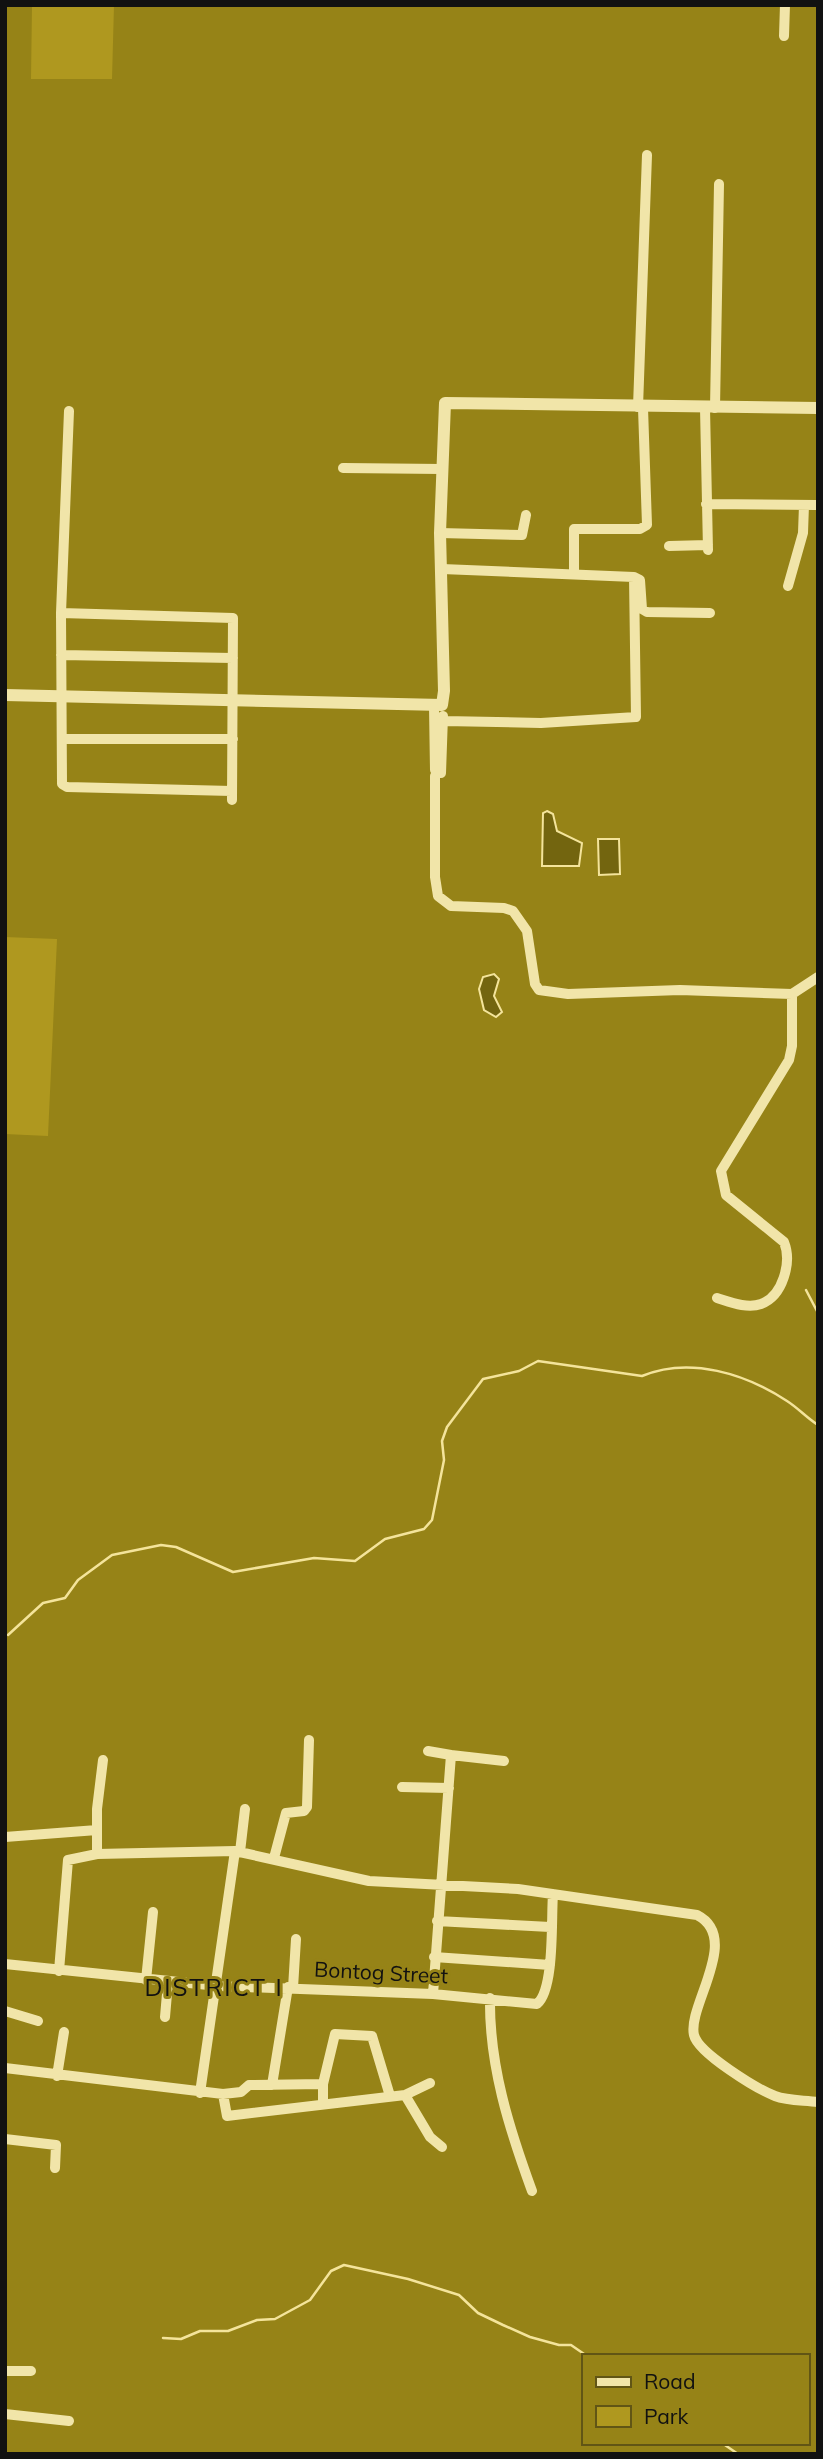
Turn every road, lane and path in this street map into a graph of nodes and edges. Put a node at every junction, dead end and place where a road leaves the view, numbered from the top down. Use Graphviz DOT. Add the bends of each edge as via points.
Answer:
graph roads {
  1 [pos="785,5"];
  2 [pos="784,36"];
  3 [pos="647,155"];
  4 [pos="719,184"];
  5 [pos="641,408"];
  6 [pos="710,408"];
  7 [pos="818,408"];
  8 [pos="69,411"];
  9 [pos="344,468"];
  10 [pos="442,469"];
  11 [pos="706,503"];
  12 [pos="804,505"];
  13 [pos="816,505"];
  14 [pos="526,515"];
  15 [pos="440,533"];
  16 [pos="669,546"];
  17 [pos="442,569"];
  18 [pos="574,574"];
  19 [pos="635,577"];
  20 [pos="788,586"];
  21 [pos="61,613"];
  22 [pos="710,613"];
  23 [pos="61,655"];
  24 [pos="233,658"];
  25 [pos="5,695"];
  26 [pos="61,696"];
  27 [pos="233,699"];
  28 [pos="438,705"];
  29 [pos="444,721"];
  30 [pos="62,739"];
  31 [pos="233,739"];
  32 [pos="438,775"];
  33 [pos="818,976"];
  34 [pos="792,994"];
  35 [pos="717,1298"];
  36 [pos="309,1740"];
  37 [pos="428,1751"];
  38 [pos="452,1755"];
  39 [pos="103,1760"];
  40 [pos="504,1761"];
  41 [pos="402,1787"];
  42 [pos="449,1788"];
  43 [pos="245,1809"];
  44 [pos="97,1830"];
  45 [pos="5,1837"];
  46 [pos="237,1852"];
  47 [pos="97,1854"];
  48 [pos="275,1858"];
  49 [pos="441,1883"];
  50 [pos="553,1894"];
  51 [pos="153,1912"];
  52 [pos="437,1921"];
  53 [pos="550,1927"];
  54 [pos="296,1939"];
  55 [pos="434,1957"];
  56 [pos="5,1964"];
  57 [pos="550,1965"];
  58 [pos="58,1971"];
  59 [pos="146,1980"];
  60 [pos="167,1982"];
  61 [pos="218,1986"];
  62 [pos="291,1987"];
  63 [pos="433,1994"];
  64 [pos="490,1998"];
  65 [pos="5,2011"];
  66 [pos="165,2017"];
  67 [pos="38,2021"];
  68 [pos="64,2032"];
  69 [pos="5,2068"];
  70 [pos="57,2076"];
  71 [pos="430,2083"];
  72 [pos="323,2084"];
  73 [pos="272,2085"];
  74 [pos="200,2093"];
  75 [pos="223,2094"];
  76 [pos="405,2095"];
  77 [pos="390,2096"];
  78 [pos="818,2102"];
  79 [pos="323,2103"];
  80 [pos="5,2139"];
  81 [pos="442,2147"];
  82 [pos="55,2168"];
  83 [pos="532,2191"];
  84 [pos="5,2371"];
  85 [pos="31,2371"];
  86 [pos="5,2414"];
  87 [pos="69,2421"];
  1 -- 2 [label="street"];
  3 -- 5 [label="street"];
  4 -- 6 [label="street"];
  5 -- 6 [label="street"];
  5 -- 10 [label="street" via="445,403"];
  5 -- 18 [label="street" via="647,525 640,529 574,529"];
  6 -- 7 [label="street"];
  6 -- 11 [label="street"];
  8 -- 21 [label="street"];
  9 -- 10 [label="street"];
  10 -- 15 [label="street"];
  11 -- 12 [label="street"];
  11 -- 16 [label="street" via="708,548"];
  12 -- 13 [label="street"];
  12 -- 20 [label="street" via="803,533"];
  14 -- 15 [label="street" via="522,535"];
  15 -- 17 [label="street"];
  17 -- 18 [label="street"];
  17 -- 28 [label="street" via="444,691"];
  18 -- 19 [label="street"];
  19 -- 22 [label="street" via="640,580 646,612"];
  19 -- 29 [label="street" via="636,717 541,723"];
  21 -- 23 [label="street"];
  21 -- 24 [label="street" via="230,617 234,621"];
  23 -- 24 [label="street"];
  23 -- 26 [label="street"];
  24 -- 27 [label="street"];
  25 -- 26 [label="street"];
  26 -- 27 [label="street"];
  26 -- 30 [label="street"];
  27 -- 28 [label="street"];
  27 -- 31 [label="street"];
  28 -- 29 [label="street"];
  28 -- 32 [label="street"];
  29 -- 32 [label="street"];
  30 -- 31 [label="street"];
  30 -- 31 [label="street" via="61,775 67,787 232,796"];
  32 -- 34 [label="street" via="438,896 451,906 513,911 527,932 539,990 568,994 653,989"];
  33 -- 34 [label="street"];
  34 -- 35 [label="street" via="789,1060 721,1171 726,1195 784,1242 788,1252 784,1278 773,1297 759,1305"];
  36 -- 48 [label="street" via="307,1807 286,1813"];
  37 -- 38 [label="street"];
  38 -- 40 [label="street"];
  38 -- 42 [label="street"];
  39 -- 44 [label="street"];
  41 -- 42 [label="street"];
  42 -- 49 [label="street"];
  43 -- 46 [label="street"];
  44 -- 45 [label="street"];
  44 -- 47 [label="street"];
  46 -- 47 [label="street"];
  46 -- 48 [label="street"];
  46 -- 61 [label="street"];
  47 -- 58 [label="street" via="68,1860"];
  48 -- 49 [label="street" via="325,1874 369,1881"];
  49 -- 50 [label="street"];
  49 -- 52 [label="street"];
  50 -- 53 [label="street"];
  50 -- 78 [label="street" via="704,1918 713,1931 714,1950 694,2029 699,2045 774,2096"];
  51 -- 59 [label="street"];
  52 -- 53 [label="street"];
  52 -- 55 [label="street"];
  53 -- 57 [label="street"];
  54 -- 62 [label="street"];
  55 -- 57 [label="street"];
  55 -- 63 [label="street"];
  56 -- 58 [label="street, Bontog Street"];
  57 -- 64 [label="street, Bontog Street" via="543,1998 537,2004"];
  58 -- 59 [label="street, Bontog Street"];
  59 -- 60 [label="street, Bontog Street"];
  60 -- 61 [label="street, Bontog Street"];
  60 -- 66 [label="street"];
  61 -- 62 [label="street, Bontog Street"];
  61 -- 74 [label="street"];
  62 -- 63 [label="street, Bontog Street"];
  62 -- 73 [label="street"];
  63 -- 64 [label="street, Bontog Street"];
  64 -- 83 [label="street" via="490,2032 503,2104"];
  65 -- 67 [label="street"];
  68 -- 70 [label="street"];
  69 -- 70 [label="street"];
  70 -- 74 [label="street"];
  71 -- 76 [label="street"];
  72 -- 73 [label="street"];
  72 -- 77 [label="street" via="334,2034 372,2036"];
  72 -- 79 [label="street"];
  73 -- 75 [label="street" via="249,2085 240,2093"];
  74 -- 75 [label="street"];
  75 -- 79 [label="street" via="227,2116"];
  76 -- 77 [label="street"];
  76 -- 81 [label="street" via="430,2137"];
  77 -- 79 [label="street"];
  80 -- 82 [label="street" via="56,2146"];
  84 -- 85 [label="street"];
  86 -- 87 [label="street"];
}
